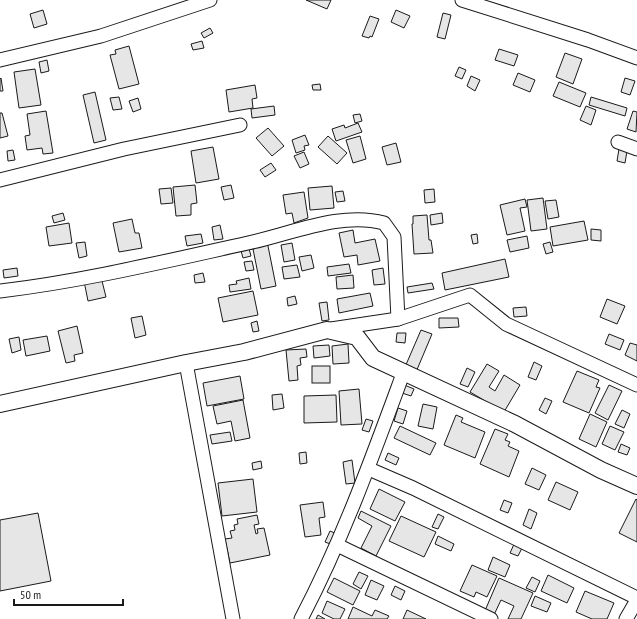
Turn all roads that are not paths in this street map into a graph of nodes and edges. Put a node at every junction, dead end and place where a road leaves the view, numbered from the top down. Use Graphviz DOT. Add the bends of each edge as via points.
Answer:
graph roads {
  1 [pos="210,0"];
  2 [pos="462,0"];
  3 [pos="637,58"];
  4 [pos="0,60"];
  5 [pos="240,125"];
  6 [pos="618,142"];
  7 [pos="637,149"];
  8 [pos="0,180"];
  9 [pos="0,291"];
  10 [pos="398,319"];
  11 [pos="327,330"];
  12 [pos="186,363"];
  13 [pos="404,371"];
  14 [pos="637,385"];
  15 [pos="0,404"];
  16 [pos="368,469"];
  17 [pos="637,486"];
  18 [pos="337,545"];
  19 [pos="637,599"];
  20 [pos="233,619"];
  21 [pos="301,619"];
  22 [pos="491,619"];
  23 [pos="626,619"];
  1 -- 4 [label="street" via="101,36"];
  2 -- 3 [label="street"];
  5 -- 8 [label="street" via="124,149"];
  6 -- 7 [label="street"];
  9 -- 10 [label="street" via="112,273 343,220 368,219 384,223 394,237"];
  10 -- 11 [label="street"];
  10 -- 14 [label="street" via="470,295 506,324"];
  11 -- 12 [label="street" via="244,352"];
  11 -- 13 [label="street" via="357,337 373,358"];
  12 -- 15 [label="street"];
  12 -- 20 [label="street"];
  13 -- 16 [label="street"];
  13 -- 17 [label="street"];
  16 -- 18 [label="street"];
  16 -- 19 [label="street" via="413,488"];
  18 -- 21 [label="street"];
  18 -- 22 [label="street"];
  19 -- 23 [label="street"];
}
